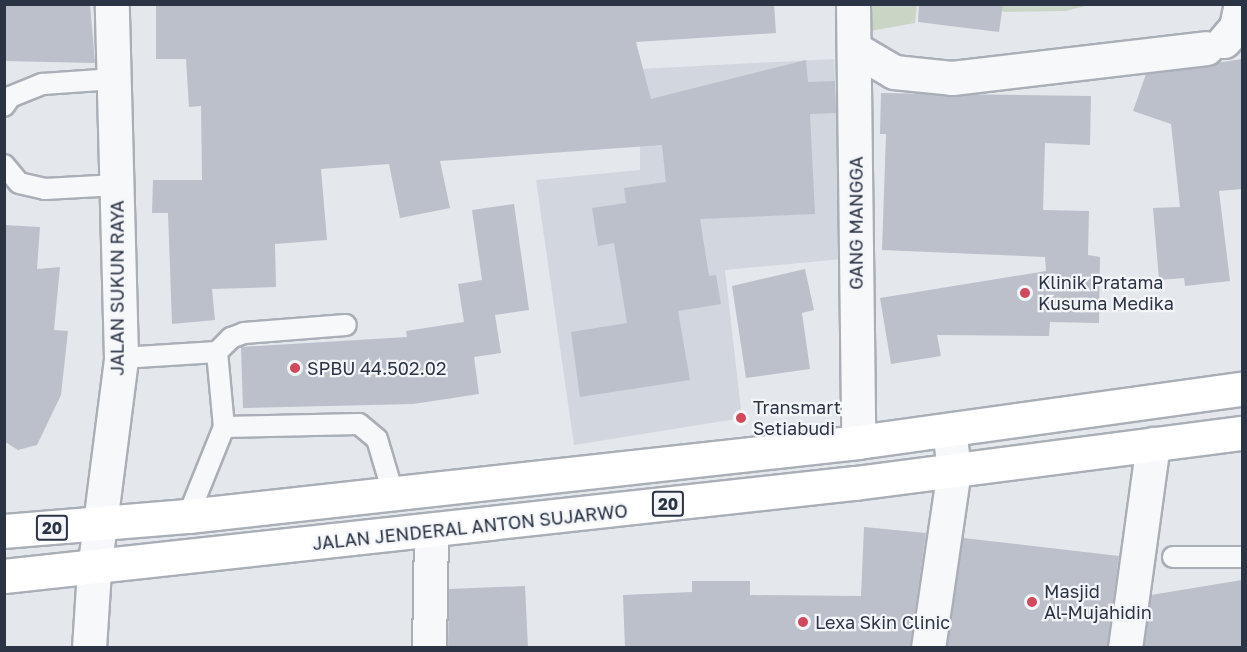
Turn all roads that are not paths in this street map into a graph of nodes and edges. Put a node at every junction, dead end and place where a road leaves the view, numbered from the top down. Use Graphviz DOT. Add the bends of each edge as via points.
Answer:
graph roads {
  1 [pos="112,4"];
  2 [pos="853,4"];
  3 [pos="1241,4"];
  4 [pos="855,48"];
  5 [pos="114,79"];
  6 [pos="4,106"];
  7 [pos="4,165"];
  8 [pos="117,185"];
  9 [pos="346,325"];
  10 [pos="217,352"];
  11 [pos="121,358"];
  12 [pos="1242,389"];
  13 [pos="224,427"];
  14 [pos="949,432"];
  15 [pos="1242,432"];
  16 [pos="858,442"];
  17 [pos="1153,444"];
  18 [pos="954,470"];
  19 [pos="393,493"];
  20 [pos="188,516"];
  21 [pos="100,524"];
  22 [pos="4,531"];
  23 [pos="430,531"];
  24 [pos="1173,557"];
  25 [pos="1242,557"];
  26 [pos="94,570"];
  27 [pos="4,576"];
  28 [pos="89,648"];
  29 [pos="429,648"];
  30 [pos="928,648"];
  31 [pos="1125,648"];
  1 -- 5 [label="street, JALAN SUKUN RAYA"];
  2 -- 4 [label="street, GANG MANGGA"];
  3 -- 4 [label="street" via="1236,27 1215,45 952,78 894,72"];
  4 -- 16 [label="street, GANG MANGGA"];
  5 -- 6 [label="lane" via="43,84 10,97"];
  5 -- 8 [label="street, JALAN SUKUN RAYA"];
  7 -- 8 [label="lane" via="19,183 45,189"];
  8 -- 11 [label="street, JALAN SUKUN RAYA"];
  9 -- 10 [label="lane" via="244,333 231,338"];
  10 -- 11 [label="lane"];
  10 -- 13 [label="lane"];
  11 -- 21 [label="street, JALAN SUKUN RAYA"];
  12 -- 14 [label="highway, 20"];
  13 -- 19 [label="lane" via="359,424 377,439"];
  13 -- 20 [label="lane"];
  14 -- 16 [label="highway, 20"];
  14 -- 18 [label="street"];
  15 -- 17 [label="highway, JALAN JENDERAL ANTON SUJARWO / 20"];
  16 -- 19 [label="highway, 20"];
  17 -- 18 [label="highway, JALAN JENDERAL ANTON SUJARWO / 20"];
  17 -- 31 [label="street"];
  18 -- 23 [label="highway, JALAN JENDERAL ANTON SUJARWO / 20"];
  18 -- 30 [label="street"];
  19 -- 20 [label="highway, 20"];
  20 -- 21 [label="highway, 20"];
  21 -- 22 [label="highway, 20"];
  21 -- 26 [label="street, JALAN SUKUN RAYA"];
  23 -- 26 [label="highway, JALAN JENDERAL ANTON SUJARWO / 20"];
  23 -- 29 [label="street"];
  24 -- 25 [label="lane"];
  26 -- 27 [label="highway, 20"];
  26 -- 28 [label="street, JALAN SUKUN RAYA"];
}
